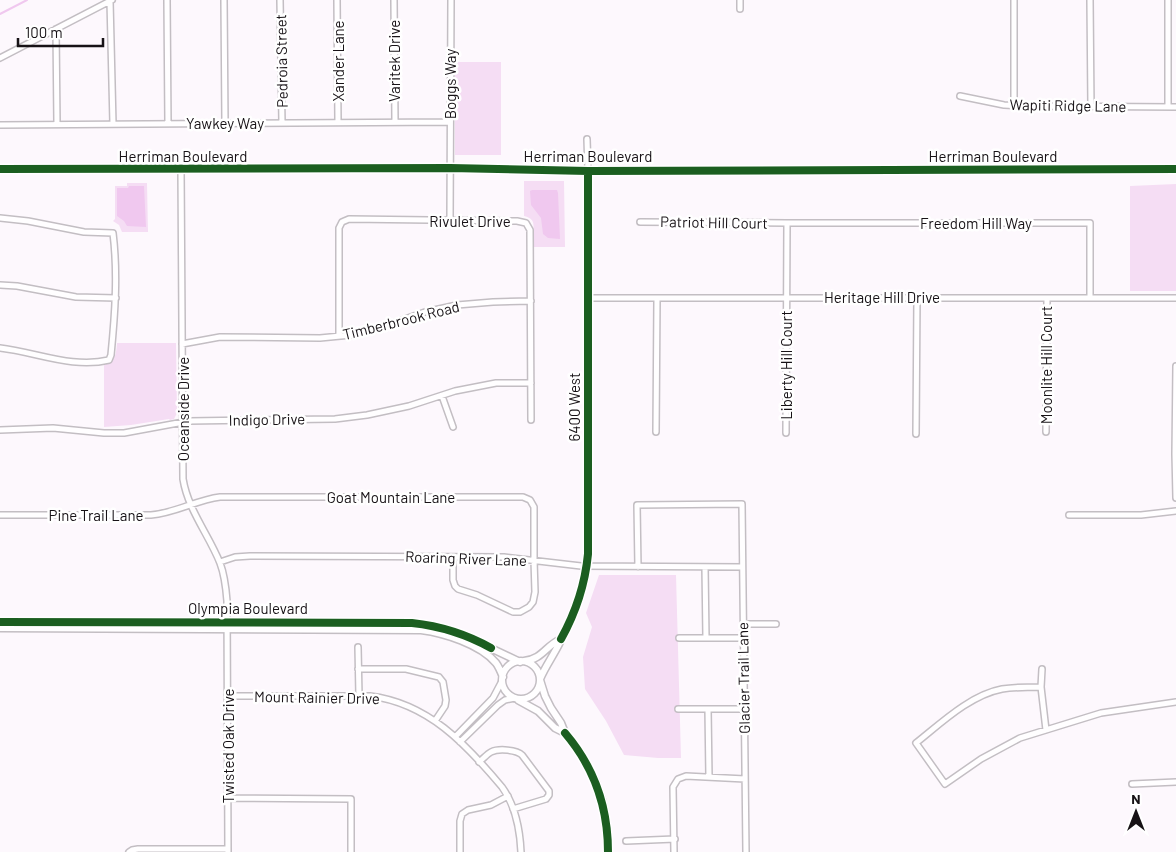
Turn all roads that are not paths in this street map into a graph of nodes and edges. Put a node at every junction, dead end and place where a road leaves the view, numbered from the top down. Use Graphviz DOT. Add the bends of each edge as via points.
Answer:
graph roads {
  1 [pos="111,0"];
  2 [pos="167,0"];
  3 [pos="224,0"];
  4 [pos="280,0"];
  5 [pos="337,0"];
  6 [pos="394,0"];
  7 [pos="451,0"];
  8 [pos="740,0"];
  9 [pos="1014,0"];
  10 [pos="1090,0"];
  11 [pos="1168,0"];
  12 [pos="740,9"];
  13 [pos="56,29"];
  14 [pos="0,58"];
  15 [pos="960,96"];
  16 [pos="1014,105"];
  17 [pos="1091,106"];
  18 [pos="1168,107"];
  19 [pos="1176,107"];
  20 [pos="338,122"];
  21 [pos="395,122"];
  22 [pos="450,122"];
  23 [pos="225,123"];
  24 [pos="282,123"];
  25 [pos="57,124"];
  26 [pos="113,124"];
  27 [pos="168,124"];
  28 [pos="0,125"];
  29 [pos="588,139"];
  30 [pos="450,168"];
  31 [pos="0,169"];
  32 [pos="1176,169"];
  33 [pos="181,170"];
  34 [pos="588,171"];
  35 [pos="0,218"];
  36 [pos="450,220"];
  37 [pos="640,222"];
  38 [pos="787,223"];
  39 [pos="0,285"];
  40 [pos="917,297"];
  41 [pos="1090,297"];
  42 [pos="116,298"];
  43 [pos="588,298"];
  44 [pos="657,298"];
  45 [pos="786,298"];
  46 [pos="1046,298"];
  47 [pos="1176,298"];
  48 [pos="531,301"];
  49 [pos="340,336"];
  50 [pos="182,344"];
  51 [pos="0,348"];
  52 [pos="1176,366"];
  53 [pos="531,383"];
  54 [pos="442,396"];
  55 [pos="531,420"];
  56 [pos="183,422"];
  57 [pos="453,427"];
  58 [pos="0,430"];
  59 [pos="656,432"];
  60 [pos="1046,432"];
  61 [pos="786,433"];
  62 [pos="916,434"];
  63 [pos="1176,498"];
  64 [pos="190,505"];
  65 [pos="1176,511"];
  66 [pos="0,515"];
  67 [pos="1069,515"];
  68 [pos="453,556"];
  69 [pos="534,560"];
  70 [pos="220,562"];
  71 [pos="586,567"];
  72 [pos="638,567"];
  73 [pos="705,567"];
  74 [pos="742,567"];
  75 [pos="0,622"];
  76 [pos="743,624"];
  77 [pos="776,624"];
  78 [pos="227,625"];
  79 [pos="0,628"];
  80 [pos="679,638"];
  81 [pos="706,638"];
  82 [pos="743,638"];
  83 [pos="561,639"];
  84 [pos="227,640"];
  85 [pos="358,647"];
  86 [pos="521,662"];
  87 [pos="358,669"];
  88 [pos="1042,669"];
  89 [pos="503,679"];
  90 [pos="540,679"];
  91 [pos="1042,687"];
  92 [pos="228,696"];
  93 [pos="358,696"];
  94 [pos="515,698"];
  95 [pos="1176,702"];
  96 [pos="708,709"];
  97 [pos="744,709"];
  98 [pos="678,710"];
  99 [pos="435,720"];
  100 [pos="1046,730"];
  101 [pos="565,733"];
  102 [pos="458,740"];
  103 [pos="479,762"];
  104 [pos="709,777"];
  105 [pos="745,779"];
  106 [pos="1176,782"];
  107 [pos="1132,784"];
  108 [pos="508,796"];
  109 [pos="228,798"];
  110 [pos="513,808"];
  111 [pos="675,840"];
  112 [pos="626,841"];
  113 [pos="228,851"];
  114 [pos="129,852"];
  115 [pos="351,852"];
  116 [pos="460,852"];
  117 [pos="520,852"];
  118 [pos="608,852"];
  119 [pos="674,852"];
  120 [pos="746,852"];
  1 -- 13 [label="street"];
  1 -- 26 [label="street"];
  2 -- 27 [label="street"];
  3 -- 23 [label="street"];
  4 -- 24 [label="street, Pedroia Street"];
  5 -- 20 [label="street, Xander Lane"];
  6 -- 21 [label="street, Varitek Drive"];
  7 -- 22 [label="street, Boggs Way"];
  8 -- 12 [label="street"];
  9 -- 16 [label="street"];
  10 -- 17 [label="street"];
  11 -- 18 [label="street"];
  13 -- 14 [label="street"];
  13 -- 25 [label="street"];
  15 -- 16 [label="street, Wapiti Ridge Lane"];
  16 -- 17 [label="street, Wapiti Ridge Lane"];
  17 -- 18 [label="street, Wapiti Ridge Lane"];
  18 -- 19 [label="street, Wapiti Ridge Lane"];
  20 -- 21 [label="street, Yawkey Way"];
  20 -- 24 [label="street, Yawkey Way"];
  21 -- 22 [label="street, Yawkey Way"];
  22 -- 30 [label="street, Boggs Way"];
  23 -- 24 [label="street, Yawkey Way"];
  23 -- 27 [label="street, Yawkey Way"];
  25 -- 26 [label="street, Yawkey Way"];
  25 -- 28 [label="street, Yawkey Way"];
  26 -- 27 [label="street, Yawkey Way"];
  29 -- 34 [label="street, 6400 West"];
  30 -- 33 [label="street, Herriman Boulevard"];
  30 -- 34 [label="street, Herriman Boulevard"];
  30 -- 36 [label="street, Boggs Way"];
  31 -- 33 [label="street, Herriman Boulevard"];
  32 -- 34 [label="street, Herriman Boulevard"];
  33 -- 50 [label="street, Oceanside Drive"];
  34 -- 43 [label="street, 6400 West"];
  35 -- 42 [label="street" via="84,232 113,233"];
  36 -- 48 [label="street, Rivulet Drive" via="526,223 530,230"];
  36 -- 49 [label="street, Rivulet Drive" via="349,219 342,222 339,228"];
  37 -- 38 [label="street, Patriot Hill Court"];
  38 -- 41 [label="street, Freedom Hill Way" via="1090,223"];
  38 -- 45 [label="street, Liberty Hill Court"];
  39 -- 42 [label="street" via="76,297"];
  40 -- 45 [label="street, Heritage Hill Drive"];
  40 -- 46 [label="street, Heritage Hill Drive"];
  40 -- 62 [label="street"];
  41 -- 46 [label="street, Heritage Hill Drive"];
  41 -- 47 [label="street, Heritage Hill Drive"];
  42 -- 51 [label="street" via="109,360 62,360"];
  43 -- 44 [label="street, Heritage Hill Drive"];
  43 -- 71 [label="street, 6400 West"];
  44 -- 45 [label="street, Heritage Hill Drive"];
  44 -- 59 [label="street"];
  45 -- 61 [label="street, Liberty Hill Court"];
  46 -- 60 [label="street, Moonlite Hill Court"];
  48 -- 49 [label="street, Timberbrook Road" via="457,305 425,312 368,332"];
  48 -- 53 [label="street, Rivulet Drive"];
  49 -- 50 [label="street, Timberbrook Road" via="220,337"];
  50 -- 56 [label="street, Oceanside Drive"];
  52 -- 63 [label="street"];
  53 -- 54 [label="street, Indigo Drive" via="496,383"];
  53 -- 55 [label="street, Rivulet Drive"];
  54 -- 56 [label="street, Indigo Drive" via="409,406 335,419"];
  54 -- 57 [label="street"];
  56 -- 58 [label="street, Indigo Drive" via="124,433 53,428"];
  56 -- 64 [label="street, Oceanside Drive" via="184,479"];
  64 -- 66 [label="street, Pine Trail Lane" via="151,515"];
  64 -- 69 [label="street, Goat Mountain Lane" via="220,497 525,498 534,506"];
  64 -- 70 [label="street, Oceanside Drive"];
  65 -- 67 [label="street" via="1141,515"];
  68 -- 69 [label="street, Roaring River Lane"];
  68 -- 69 [label="street, Goat Mountain Lane" via="456,587 513,612 526,610 534,598"];
  68 -- 70 [label="street, Roaring River Lane" via="250,556"];
  69 -- 71 [label="street, Roaring River Lane"];
  70 -- 78 [label="street, Oceanside Drive" via="226,585"];
  71 -- 72 [label="street, Roaring River Lane"];
  71 -- 83 [label="street, 6400 West" via="578,601"];
  72 -- 73 [label="street, Roaring River Lane"];
  72 -- 74 [label="street, Glacier Trail Lane" via="637,504 742,504"];
  73 -- 74 [label="street, Roaring River Lane"];
  73 -- 81 [label="street"];
  74 -- 76 [label="street, Glacier Trail Lane"];
  75 -- 78 [label="street, Olympia Boulevard"];
  76 -- 77 [label="street"];
  76 -- 82 [label="street, Glacier Trail Lane"];
  78 -- 79 [label="street, Olympia Boulevard"];
  78 -- 84 [label="street, Oceanside Drive"];
  78 -- 86 [label="street, Olympia Boulevard" via="422,624 461,634"];
  78 -- 89 [label="street, Olympia Boulevard" via="429,631 455,638 479,650 500,669"];
  80 -- 81 [label="street"];
  81 -- 82 [label="street"];
  82 -- 97 [label="street, Glacier Trail Lane"];
  83 -- 86 [label="street, 6400 West" via="533,660"];
  83 -- 90 [label="street, 6400 West"];
  84 -- 92 [label="street, Twisted Oak Drive"];
  85 -- 87 [label="street"];
  86 -- 89 [label="street" via="508,667"];
  86 -- 90 [label="street" via="533,666"];
  87 -- 93 [label="street"];
  87 -- 99 [label="street" via="406,669 439,677 446,700"];
  88 -- 91 [label="street"];
  89 -- 94 [label="street" via="506,691"];
  89 -- 102 [label="street" via="493,698"];
  90 -- 94 [label="street" via="539,688 531,696"];
  90 -- 101 [label="street"];
  91 -- 100 [label="street"];
  91 -- 100 [label="street" via="1001,689 986,694 950,716 916,743 945,784 1020,738"];
  92 -- 93 [label="street, Mount Rainier Drive"];
  92 -- 109 [label="street, Twisted Oak Drive"];
  93 -- 99 [label="street, Mount Rainier Drive" via="400,702"];
  94 -- 101 [label="street" via="538,711"];
  94 -- 102 [label="street" via="498,704"];
  95 -- 100 [label="street" via="1101,712"];
  96 -- 97 [label="street"];
  96 -- 98 [label="street"];
  96 -- 104 [label="street"];
  97 -- 105 [label="street, Glacier Trail Lane"];
  99 -- 102 [label="street, Mount Rainier Drive"];
  101 -- 118 [label="street" via="586,762 598,790 606,821"];
  102 -- 103 [label="street, Mount Rainier Drive"];
  103 -- 108 [label="street, Mount Rainier Drive"];
  103 -- 110 [label="street" via="495,750 518,752 548,789 546,799"];
  104 -- 105 [label="street"];
  104 -- 111 [label="street" via="686,776 678,779 673,787"];
  105 -- 120 [label="street, Glacier Trail Lane"];
  106 -- 107 [label="street"];
  108 -- 110 [label="street, Mount Rainier Drive"];
  108 -- 116 [label="street" via="462,814"];
  109 -- 113 [label="street, Twisted Oak Drive"];
  109 -- 115 [label="street" via="351,799"];
  110 -- 117 [label="street, Mount Rainier Drive"];
  111 -- 112 [label="street"];
  111 -- 119 [label="street"];
  113 -- 114 [label="street" via="138,849"];
}
